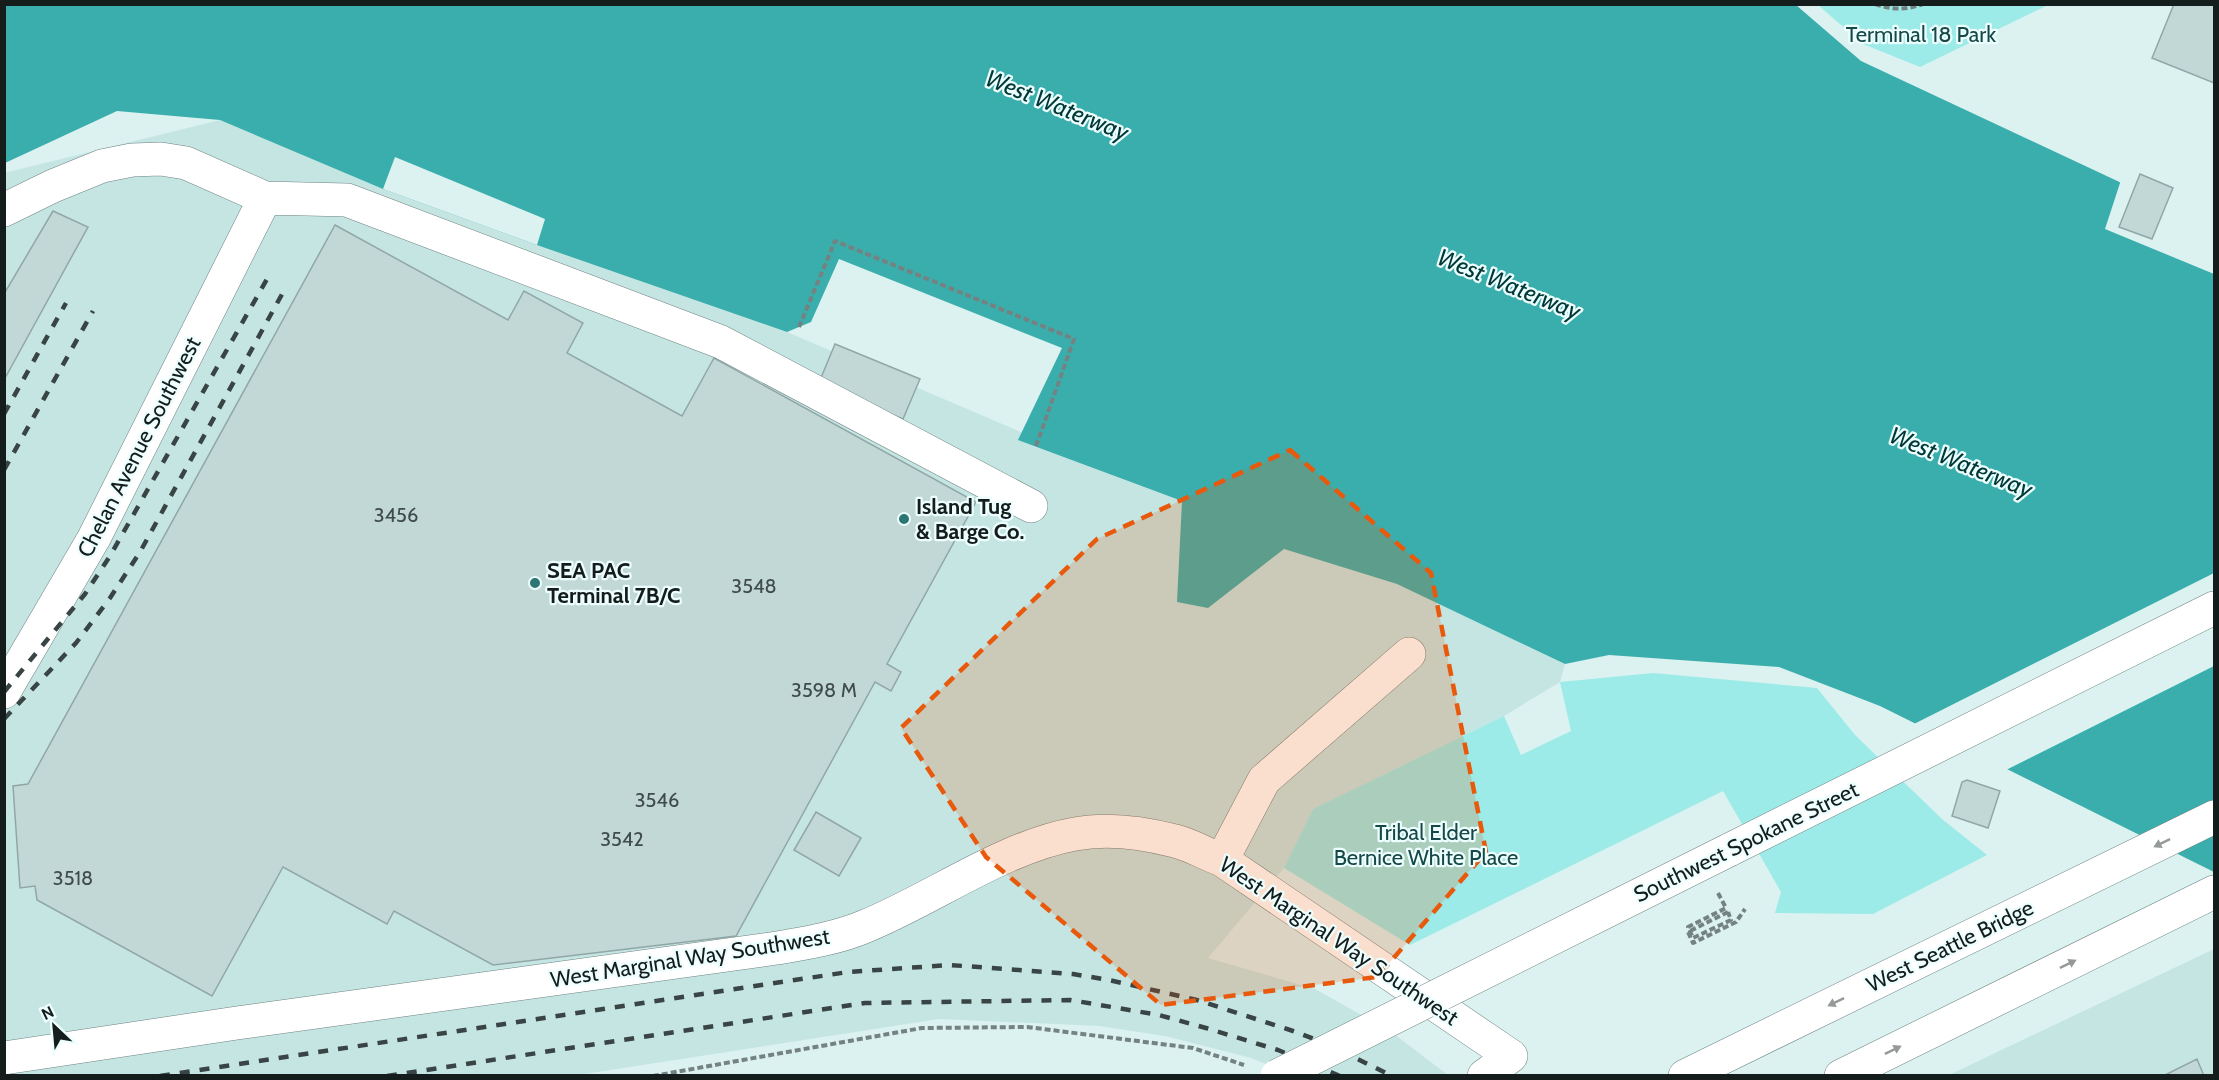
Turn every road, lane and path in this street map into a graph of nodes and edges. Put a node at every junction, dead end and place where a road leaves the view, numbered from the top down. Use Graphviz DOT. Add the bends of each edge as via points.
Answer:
graph roads {
  1 [pos="1875,4"];
  2 [pos="1923,4"];
  3 [pos="266,198"];
  4 [pos="4,210"];
  5 [pos="799,327"];
  6 [pos="1036,447"];
  7 [pos="1031,506"];
  8 [pos="2214,608"];
  9 [pos="1409,654"];
  10 [pos="4,692"];
  11 [pos="2214,818"];
  12 [pos="1222,860"];
  13 [pos="1717,892"];
  14 [pos="2214,892"];
  15 [pos="1745,909"];
  16 [pos="4,1058"];
  17 [pos="1245,1065"];
  18 [pos="652,1076"];
  19 [pos="1277,1076"];
  20 [pos="1484,1076"];
  21 [pos="1686,1076"];
  22 [pos="1841,1076"];
  1 -- 2 [label="path" via="1904,10"];
  3 -- 4 [label="main road" via="186,163 132,160 102,166"];
  3 -- 7 [label="main road" via="347,200 721,342"];
  3 -- 10 [label="main road, Chelan Avenue Southwest" via="94,538"];
  5 -- 6 [label="path" via="835,241 1074,339"];
  8 -- 19 [label="main road, Southwest Spokane Street, bridge"];
  9 -- 12 [label="main road" via="1264,780"];
  11 -- 21 [label="main road, West Seattle Bridge, one-way"];
  12 -- 16 [label="main road, West Marginal Way Southwest" via="1176,842 1144,835 1077,834 1014,854 865,927 817,941"];
  12 -- 20 [label="main road, West Marginal Way Southwest" via="1511,1056"];
  13 -- 15 [label="path, bridge" via="1726,908 1688,927 1694,938 1731,920 1728,912 1688,932 1693,944 1736,922"];
  22 -- 14 [label="main road, one-way"];
  17 -- 18 [label="path" via="1193,1048 1027,1027 922,1028"];
}
